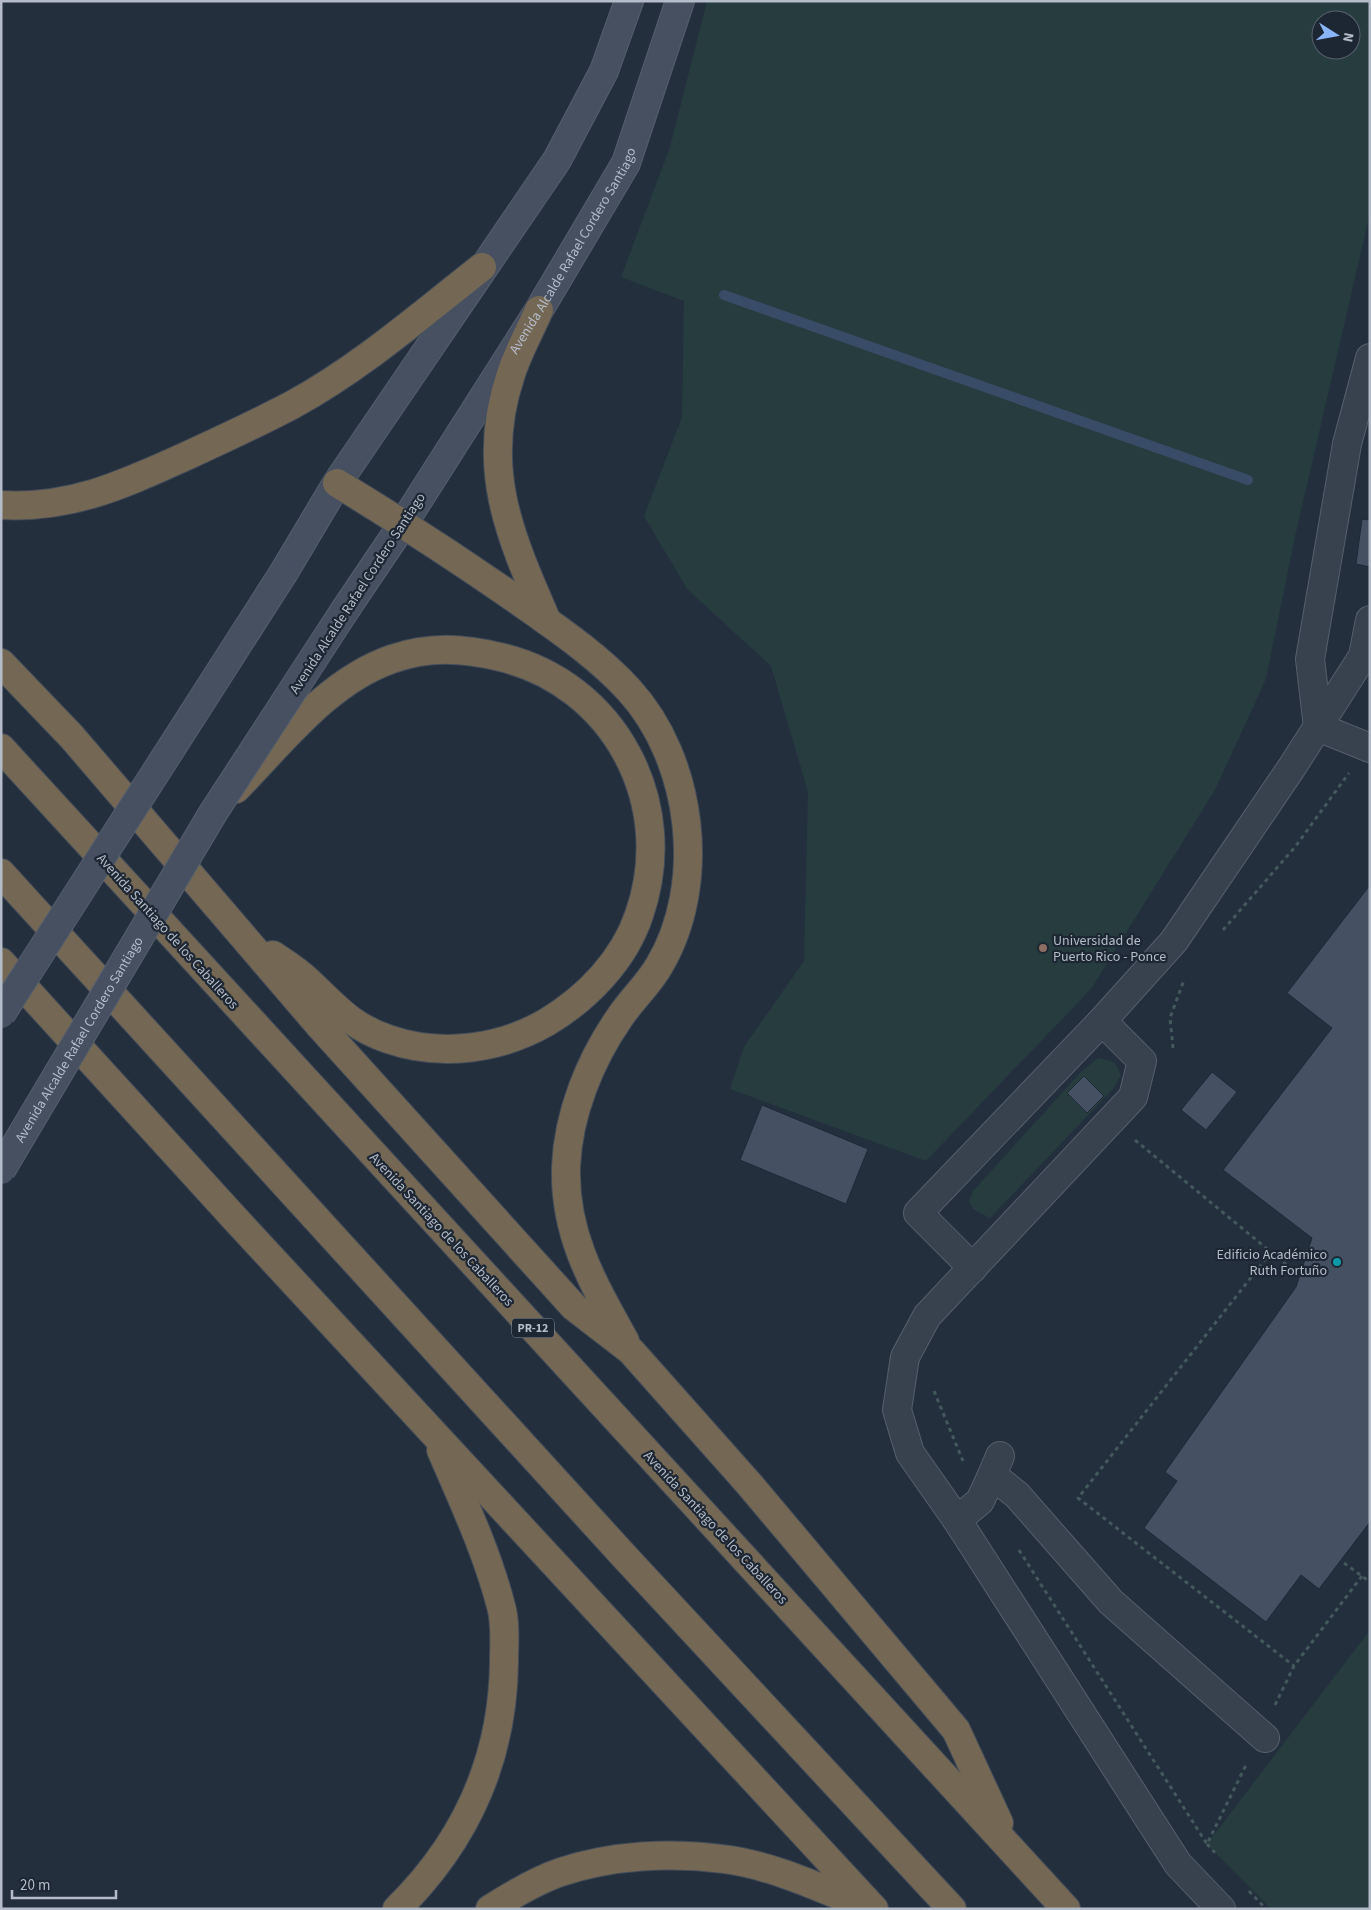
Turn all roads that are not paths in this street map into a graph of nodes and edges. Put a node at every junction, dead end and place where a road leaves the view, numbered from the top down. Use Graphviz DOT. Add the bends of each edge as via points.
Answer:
graph roads {
  1 [pos="629,1"];
  2 [pos="680,1"];
  3 [pos="482,267"];
  4 [pos="539,310"];
  5 [pos="1370,358"];
  6 [pos="337,483"];
  7 [pos="1,505"];
  8 [pos="403,524"];
  9 [pos="1370,620"];
  10 [pos="547,621"];
  11 [pos="1,663"];
  12 [pos="1318,727"];
  13 [pos="1,748"];
  14 [pos="1362,757"];
  15 [pos="212,813"];
  16 [pos="1,873"];
  17 [pos="236,928"];
  18 [pos="1,962"];
  19 [pos="1,1014"];
  20 [pos="1102,1022"];
  21 [pos="1,1170"];
  22 [pos="973,1268"];
  23 [pos="631,1351"];
  24 [pos="433,1433"];
  25 [pos="957,1520"];
  26 [pos="1258,1746"];
  27 [pos="1010,1848"];
  28 [pos="397,1909"];
  29 [pos="490,1909"];
  30 [pos="873,1909"];
  31 [pos="952,1909"];
  32 [pos="1066,1909"];
  33 [pos="1221,1909"];
  1 -- 3 [label="street" via="604,72 556,160"];
  2 -- 4 [label="street, Avenida Alcalde Rafael Cordero Santiago" via="626,163"];
  3 -- 6 [label="street"];
  3 -- 7 [label="highway" via="363,359 293,404 235,434 119,487 79,499"];
  4 -- 8 [label="street, Avenida Alcalde Rafael Cordero Santiago"];
  4 -- 10 [label="highway" via="511,374 500,423 500,490 516,548"];
  5 -- 12 [label="street" via="1347,444 1310,659"];
  6 -- 8 [label="highway"];
  6 -- 19 [label="street, bridge" via="284,572"];
  8 -- 10 [label="highway"];
  8 -- 15 [label="street, Avenida Alcalde Rafael Cordero Santiago, bridge"];
  9 -- 12 [label="street" via="1363,656"];
  10 -- 23 [label="highway" via="608,670 630,691 646,713 673,762 685,829 687,860 683,901 672,940 659,967 620,1015 587,1076 577,1107 566,1164 570,1222 580,1254"];
  11 -- 17 [label="highway" via="72,737"];
  12 -- 14 [label="street"];
  12 -- 20 [label="street" via="1174,941"];
  13 -- 27 [label="highway, Avenida Santiago de los Caballeros / PR-12"];
  15 -- 17 [label="highway, bridge" via="328,696 371,668 429,649 457,648 511,659 563,683 587,700 606,720 635,769 642,793 650,864 639,916 628,938 596,984 574,1003 531,1031 483,1047 413,1046 388,1039 345,1018 306,979"];
  15 -- 21 [label="street, Avenida Alcalde Rafael Cordero Santiago, bridge"];
  16 -- 31 [label="highway" via="624,1556"];
  17 -- 23 [label="highway" via="574,1307"];
  18 -- 24 [label="highway"];
  20 -- 22 [label="street" via="1142,1061 1133,1097"];
  20 -- 22 [label="street" via="918,1213"];
  22 -- 25 [label="street" via="927,1316 905,1357 897,1410 910,1453"];
  23 -- 27 [label="highway" via="750,1485 956,1730"];
  24 -- 28 [label="highway" via="480,1543 502,1607 504,1685 493,1748 470,1812 452,1844"];
  24 -- 30 [label="highway"];
  25 -- 26 [label="street" via="980,1501 996,1465 1017,1495 1111,1602"];
  25 -- 33 [label="street" via="1178,1864"];
  27 -- 32 [label="highway, Avenida Santiago de los Caballeros / PR-12"];
  29 -- 30 [label="highway" via="560,1872 626,1858 680,1856 724,1859 768,1870"];
}
